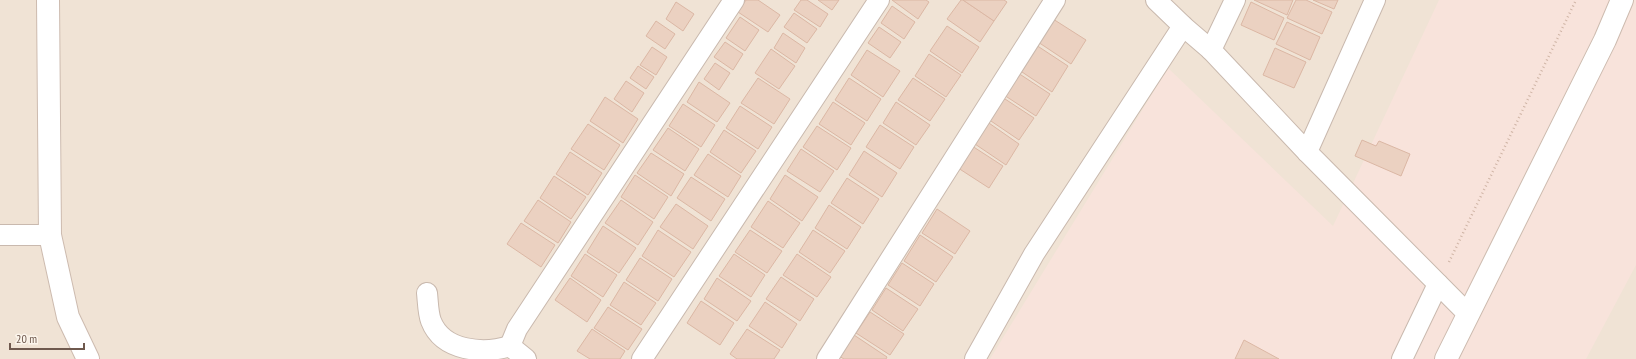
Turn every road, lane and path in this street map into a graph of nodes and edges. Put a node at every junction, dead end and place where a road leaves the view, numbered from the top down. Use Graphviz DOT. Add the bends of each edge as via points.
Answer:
graph roads {
  1 [pos="48,0"];
  2 [pos="734,0"];
  3 [pos="879,0"];
  4 [pos="1055,0"];
  5 [pos="1156,0"];
  6 [pos="1235,0"];
  7 [pos="1375,0"];
  8 [pos="1576,0"];
  9 [pos="1622,0"];
  10 [pos="1182,26"];
  11 [pos="1211,50"];
  12 [pos="1307,152"];
  13 [pos="0,235"];
  14 [pos="50,235"];
  15 [pos="1438,284"];
  16 [pos="426,293"];
  17 [pos="1468,314"];
  18 [pos="510,346"];
  19 [pos="88,359"];
  20 [pos="526,359"];
  21 [pos="642,359"];
  22 [pos="827,359"];
  23 [pos="975,359"];
  24 [pos="1402,359"];
  25 [pos="1446,359"];
  1 -- 14 [label="street"];
  2 -- 18 [label="street" via="517,329"];
  3 -- 21 [label="street"];
  4 -- 22 [label="street"];
  5 -- 10 [label="street"];
  6 -- 11 [label="street"];
  7 -- 12 [label="street"];
  8 -- 15 [label="path"];
  9 -- 17 [label="street"];
  10 -- 11 [label="street"];
  10 -- 23 [label="street" via="1034,254"];
  11 -- 12 [label="street"];
  12 -- 15 [label="street"];
  13 -- 14 [label="street"];
  14 -- 19 [label="street" via="68,317"];
  15 -- 17 [label="street"];
  15 -- 24 [label="street"];
  16 -- 18 [label="street" via="431,321 443,338 468,350 497,350"];
  17 -- 25 [label="street"];
  18 -- 20 [label="street"];
}
